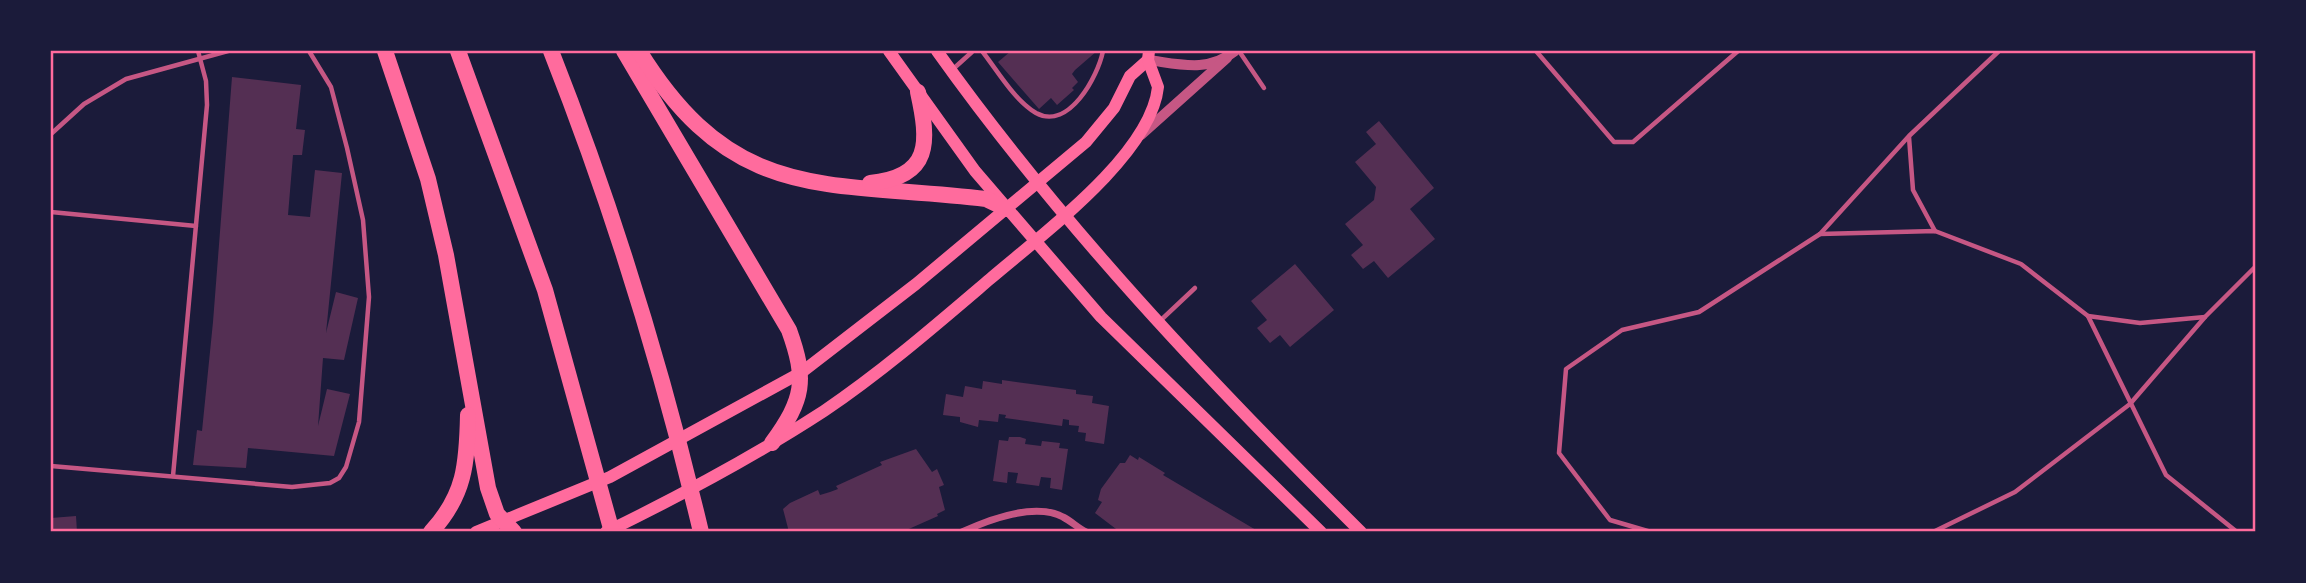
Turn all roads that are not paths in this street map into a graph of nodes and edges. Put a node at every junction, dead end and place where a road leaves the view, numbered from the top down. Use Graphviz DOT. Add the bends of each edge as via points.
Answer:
graph roads {
  1 [pos="198,51"];
  2 [pos="228,51"];
  3 [pos="309,51"];
  4 [pos="385,51"];
  5 [pos="458,51"];
  6 [pos="551,51"];
  7 [pos="624,51"];
  8 [pos="639,51"];
  9 [pos="889,51"];
  10 [pos="937,51"];
  11 [pos="982,51"];
  12 [pos="1103,51"];
  13 [pos="1536,51"];
  14 [pos="1738,51"];
  15 [pos="1999,51"];
  16 [pos="972,52"];
  17 [pos="1234,53"];
  18 [pos="1148,55"];
  19 [pos="201,60"];
  20 [pos="951,71"];
  21 [pos="1264,88"];
  22 [pos="918,92"];
  23 [pos="51,134"];
  24 [pos="1909,136"];
  25 [pos="1131,145"];
  26 [pos="1038,182"];
  27 [pos="823,184"];
  28 [pos="1007,209"];
  29 [pos="51,212"];
  30 [pos="1065,214"];
  31 [pos="196,226"];
  32 [pos="1935,231"];
  33 [pos="1820,234"];
  34 [pos="1034,242"];
  35 [pos="2255,267"];
  36 [pos="1195,288"];
  37 [pos="2088,316"];
  38 [pos="2205,317"];
  39 [pos="1160,321"];
  40 [pos="802,372"];
  41 [pos="468,382"];
  42 [pos="2130,404"];
  43 [pos="772,443"];
  44 [pos="51,466"];
  45 [pos="173,476"];
  46 [pos="508,527"];
  47 [pos="431,532"];
  48 [pos="476,532"];
  49 [pos="606,532"];
  50 [pos="612,532"];
  51 [pos="701,532"];
  52 [pos="962,532"];
  53 [pos="1086,532"];
  54 [pos="1321,532"];
  55 [pos="1361,532"];
  56 [pos="1651,532"];
  57 [pos="1933,532"];
  58 [pos="2237,532"];
  1 -- 19 [label="lane"];
  2 -- 19 [label="lane"];
  3 -- 45 [label="lane" via="331,87 355,183 367,259 369,297 353,449 339,478 320,486"];
  4 -- 41 [label="highway" via="429,179"];
  5 -- 50 [label="highway" via="521,217"];
  6 -- 51 [label="highway" via="627,262"];
  7 -- 40 [label="highway" via="784,320"];
  8 -- 27 [label="highway" via="679,110 724,148 774,173"];
  9 -- 22 [label="main road"];
  10 -- 20 [label="main road"];
  11 -- 12 [label="lane" via="1026,106 1039,115 1051,115 1080,100"];
  13 -- 14 [label="lane" via="1614,142 1633,142"];
  15 -- 24 [label="lane"];
  16 -- 20 [label="lane"];
  17 -- 18 [label="street" via="1196,67"];
  17 -- 21 [label="lane"];
  17 -- 25 [label="street"];
  18 -- 25 [label="main road" via="1157,94"];
  18 -- 26 [label="main road" via="1101,126"];
  19 -- 23 [label="lane" via="145,73 107,89"];
  19 -- 31 [label="lane" via="207,105"];
  20 -- 26 [label="main road"];
  22 -- 27 [label="highway" via="926,139 914,168 882,182"];
  22 -- 28 [label="main road"];
  24 -- 32 [label="lane" via="1913,190"];
  24 -- 33 [label="lane"];
  25 -- 30 [label="main road"];
  26 -- 28 [label="main road"];
  26 -- 30 [label="main road"];
  27 -- 28 [label="highway" via="986,199"];
  28 -- 34 [label="main road"];
  28 -- 40 [label="main road"];
  29 -- 31 [label="lane"];
  30 -- 34 [label="main road"];
  30 -- 39 [label="main road"];
  31 -- 45 [label="lane"];
  32 -- 33 [label="lane"];
  32 -- 37 [label="lane" via="2021,264"];
  33 -- 56 [label="lane" via="1699,312 1622,330 1566,369 1559,453 1610,520"];
  34 -- 43 [label="main road" via="884,368"];
  34 -- 54 [label="main road" via="1147,365"];
  35 -- 38 [label="lane"];
  36 -- 39 [label="lane"];
  37 -- 38 [label="lane" via="2140,323"];
  37 -- 42 [label="lane"];
  38 -- 42 [label="lane"];
  39 -- 55 [label="main road"];
  40 -- 43 [label="highway" via="793,411"];
  40 -- 46 [label="main road"];
  41 -- 46 [label="highway" via="488,488"];
  41 -- 47 [label="highway" via="467,455 461,487"];
  42 -- 57 [label="lane" via="2015,492"];
  42 -- 58 [label="lane" via="2166,475"];
  43 -- 49 [label="main road"];
  44 -- 45 [label="lane"];
  46 -- 48 [label="main road"];
  52 -- 53 [label="street" via="1018,512 1062,516"];
}
